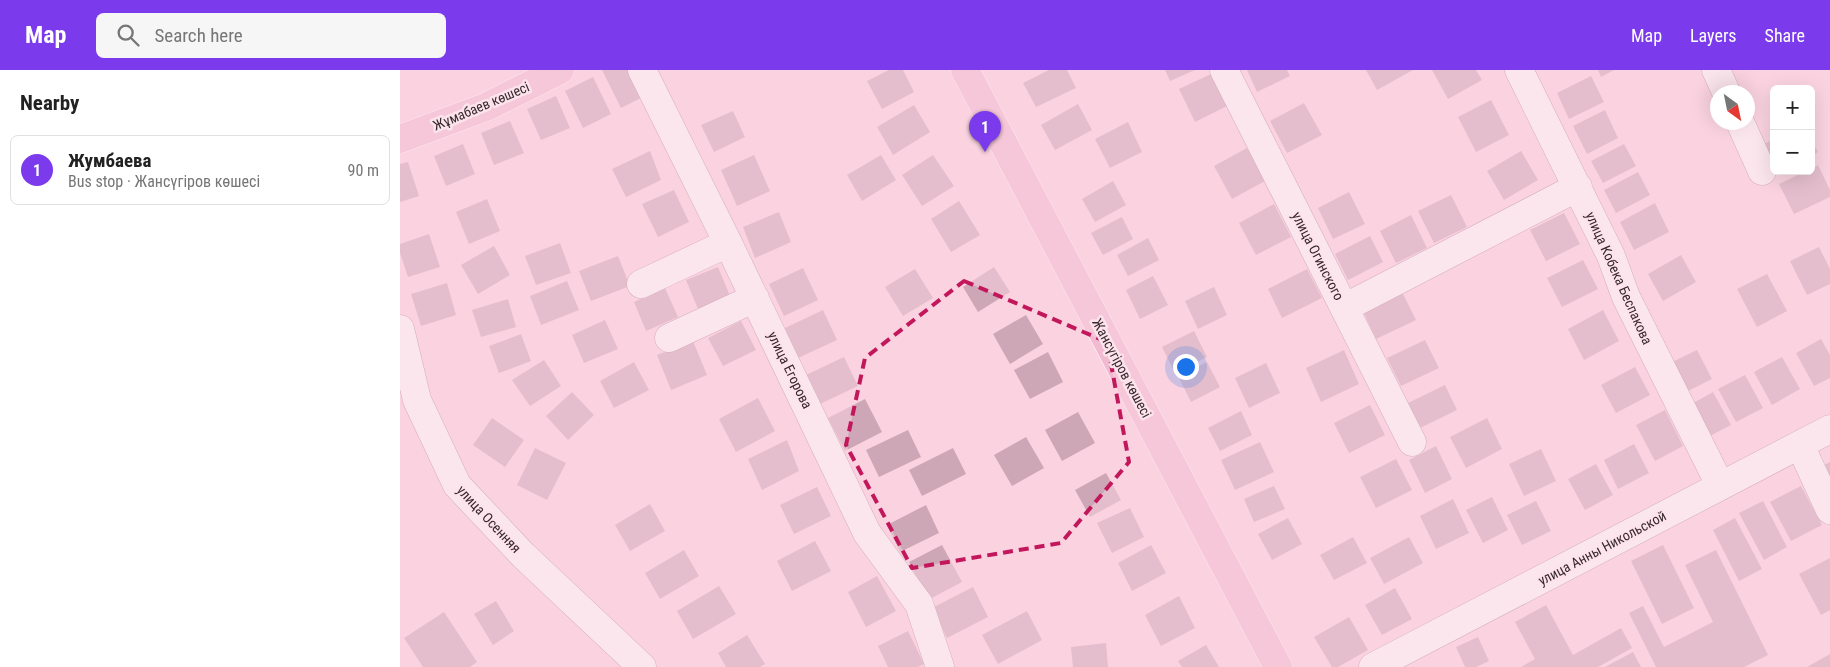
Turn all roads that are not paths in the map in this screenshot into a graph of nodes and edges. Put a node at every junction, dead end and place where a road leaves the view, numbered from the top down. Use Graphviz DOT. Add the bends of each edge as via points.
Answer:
graph roads {
  1 [pos="560,70"];
  2 [pos="642,70"];
  3 [pos="965,70"];
  4 [pos="1224,70"];
  5 [pos="1519,70"];
  6 [pos="1716,70"];
  7 [pos="1723,85"];
  8 [pos="1744,130"];
  9 [pos="400,139"];
  10 [pos="1762,171"];
  11 [pos="1578,186"];
  12 [pos="728,243"];
  13 [pos="641,284"];
  14 [pos="755,298"];
  15 [pos="1344,308"];
  16 [pos="400,330"];
  17 [pos="669,338"];
  18 [pos="409,403"];
  19 [pos="1830,429"];
  20 [pos="1412,442"];
  21 [pos="1800,445"];
  22 [pos="1720,486"];
  23 [pos="1830,510"];
  24 [pos="642,667"];
  25 [pos="940,667"];
  26 [pos="1278,667"];
  27 [pos="1374,667"];
  1 -- 9 [label="main road, Жұмабаев көшесі" via="486,107"];
  2 -- 12 [label="street, улица Егорова"];
  3 -- 26 [label="main road, Жансүгіров көшесі"];
  4 -- 15 [label="street, улица Огинского"];
  5 -- 11 [label="street, улица Кобека Беспакова"];
  6 -- 7 [label="street"];
  8 -- 10 [label="street"];
  11 -- 15 [label="street"];
  11 -- 22 [label="street, улица Кобека Беспакова" via="1611,256 1626,297"];
  12 -- 13 [label="street"];
  12 -- 14 [label="street, улица Егорова"];
  14 -- 17 [label="street"];
  14 -- 25 [label="street, улица Егорова" via="867,533 919,604"];
  15 -- 20 [label="street, улица Огинского"];
  16 -- 18 [label="street, улица Осенняя"];
  18 -- 24 [label="street, улица Осенняя" via="457,485 523,555"];
  19 -- 21 [label="street, улица Анны Никольской"];
  21 -- 22 [label="street, улица Анны Никольской"];
  21 -- 23 [label="street"];
  22 -- 27 [label="street, улица Анны Никольской"];
}
